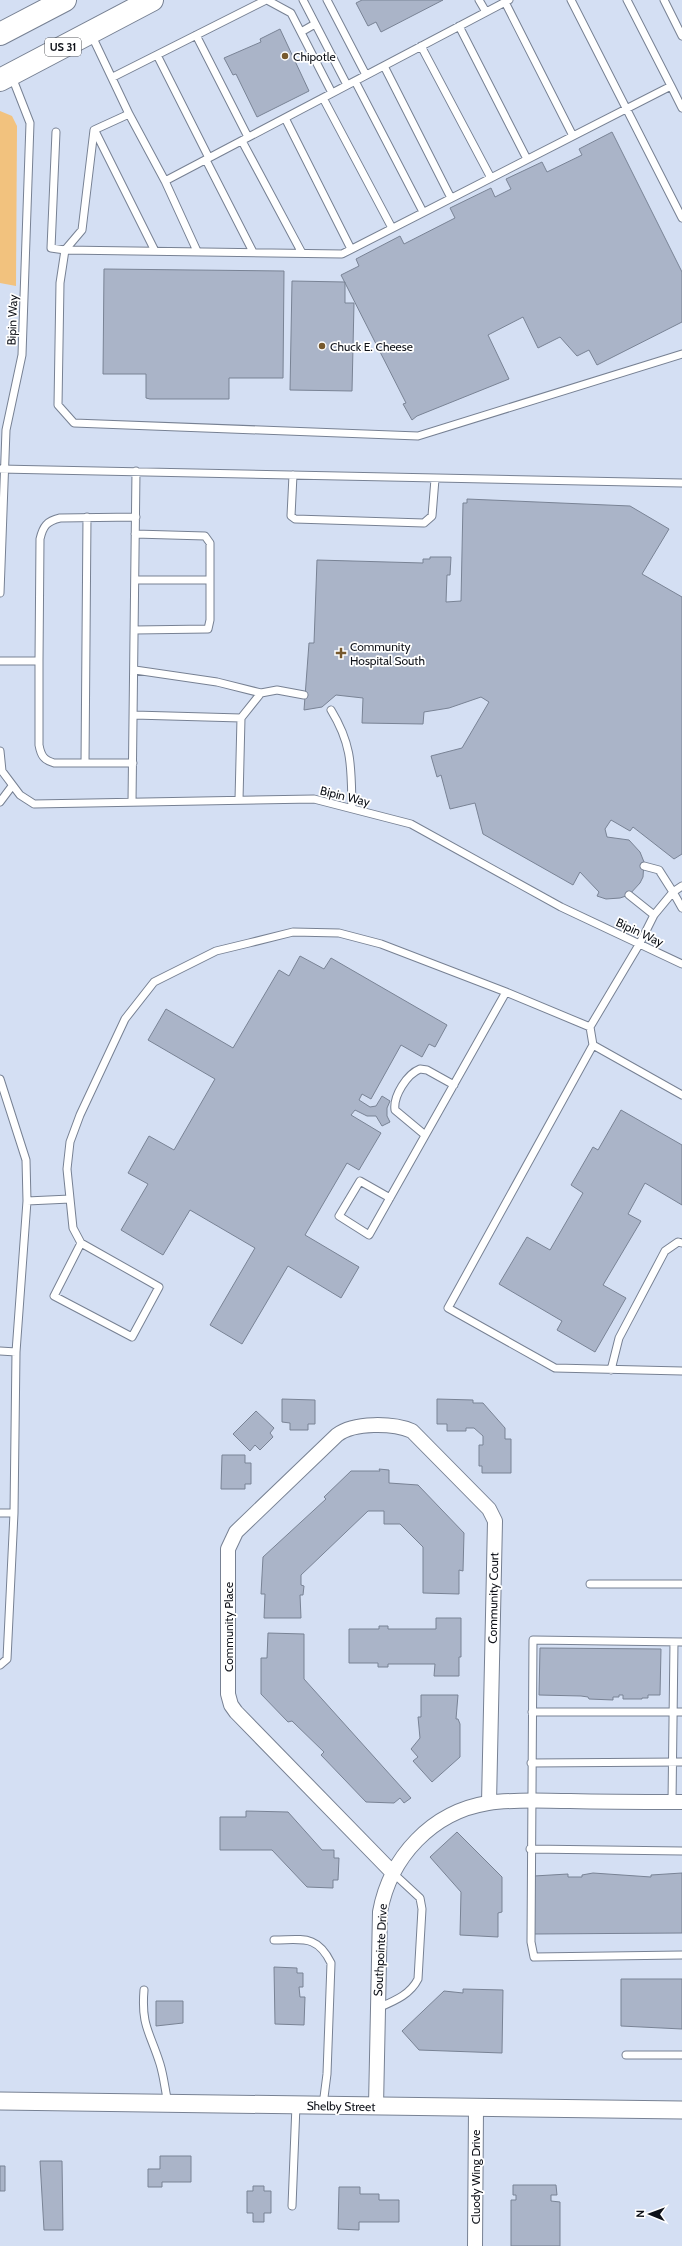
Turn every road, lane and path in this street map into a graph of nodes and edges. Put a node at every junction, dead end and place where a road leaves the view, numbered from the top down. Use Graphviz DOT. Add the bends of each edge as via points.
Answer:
graph roads {
  1 [pos="65,0"];
  2 [pos="152,0"];
  3 [pos="266,0"];
  4 [pos="303,0"];
  5 [pos="327,0"];
  6 [pos="479,0"];
  7 [pos="571,0"];
  8 [pos="627,0"];
  9 [pos="664,0"];
  10 [pos="507,1"];
  11 [pos="486,12"];
  12 [pos="315,24"];
  13 [pos="459,26"];
  14 [pos="90,32"];
  15 [pos="301,32"];
  16 [pos="0,34"];
  17 [pos="196,35"];
  18 [pos="682,36"];
  19 [pos="421,46"];
  20 [pos="157,55"];
  21 [pos="384,66"];
  22 [pos="366,75"];
  23 [pos="5,77"];
  24 [pos="113,77"];
  25 [pos="355,80"];
  26 [pos="347,85"];
  27 [pos="671,86"];
  28 [pos="332,93"];
  29 [pos="323,98"];
  30 [pos="682,108"];
  31 [pos="625,109"];
  32 [pos="129,114"];
  33 [pos="285,118"];
  34 [pos="94,130"];
  35 [pos="56,132"];
  36 [pos="573,136"];
  37 [pos="245,139"];
  38 [pos="208,159"];
  39 [pos="527,159"];
  40 [pos="491,178"];
  41 [pos="165,181"];
  42 [pos="451,198"];
  43 [pos="423,212"];
  44 [pos="682,218"];
  45 [pos="392,228"];
  46 [pos="351,249"];
  47 [pos="65,250"];
  48 [pos="155,251"];
  49 [pos="197,251"];
  50 [pos="253,252"];
  51 [pos="302,253"];
  52 [pos="682,354"];
  53 [pos="2,469"];
  54 [pos="136,471"];
  55 [pos="293,476"];
  56 [pos="435,479"];
  57 [pos="682,483"];
  58 [pos="87,517"];
  59 [pos="136,517"];
  60 [pos="136,534"];
  61 [pos="135,580"];
  62 [pos="210,580"];
  63 [pos="0,593"];
  64 [pos="135,630"];
  65 [pos="0,661"];
  66 [pos="39,661"];
  67 [pos="135,670"];
  68 [pos="261,693"];
  69 [pos="304,695"];
  70 [pos="331,710"];
  71 [pos="134,715"];
  72 [pos="241,718"];
  73 [pos="0,751"];
  74 [pos="85,763"];
  75 [pos="133,763"];
  76 [pos="12,786"];
  77 [pos="238,800"];
  78 [pos="0,802"];
  79 [pos="132,802"];
  80 [pos="352,808"];
  81 [pos="644,866"];
  82 [pos="682,886"];
  83 [pos="673,892"];
  84 [pos="629,895"];
  85 [pos="682,908"];
  86 [pos="654,915"];
  87 [pos="640,943"];
  88 [pos="682,964"];
  89 [pos="506,992"];
  90 [pos="590,1027"];
  91 [pos="593,1045"];
  92 [pos="0,1079"];
  93 [pos="454,1085"];
  94 [pos="682,1096"];
  95 [pos="425,1135"];
  96 [pos="390,1198"];
  97 [pos="70,1199"];
  98 [pos="27,1201"];
  99 [pos="682,1242"];
  100 [pos="81,1243"];
  101 [pos="0,1351"];
  102 [pos="16,1352"];
  103 [pos="611,1370"];
  104 [pos="682,1371"];
  105 [pos="409,1430"];
  106 [pos="0,1513"];
  107 [pos="14,1513"];
  108 [pos="590,1584"];
  109 [pos="682,1584"];
  110 [pos="674,1642"];
  111 [pos="682,1642"];
  112 [pos="0,1665"];
  113 [pos="532,1712"];
  114 [pos="678,1712"];
  115 [pos="678,1762"];
  116 [pos="531,1763"];
  117 [pos="530,1801"];
  118 [pos="677,1802"];
  119 [pos="489,1803"];
  120 [pos="530,1849"];
  121 [pos="682,1851"];
  122 [pos="393,1873"];
  123 [pos="274,1940"];
  124 [pos="682,1955"];
  125 [pos="144,1990"];
  126 [pos="378,2008"];
  127 [pos="626,2055"];
  128 [pos="682,2055"];
  129 [pos="0,2101"];
  130 [pos="168,2103"];
  131 [pos="296,2105"];
  132 [pos="323,2106"];
  133 [pos="376,2106"];
  134 [pos="476,2108"];
  135 [pos="682,2110"];
  136 [pos="292,2206"];
  137 [pos="475,2246"];
  1 -- 16 [label="main road"];
  2 -- 14 [label="main road, US 31"];
  3 -- 15 [label="lane" via="291,13"];
  3 -- 17 [label="lane"];
  4 -- 12 [label="lane"];
  5 -- 22 [label="lane"];
  6 -- 11 [label="lane"];
  7 -- 31 [label="lane"];
  8 -- 27 [label="lane"];
  9 -- 18 [label="lane"];
  10 -- 11 [label="lane"];
  10 -- 36 [label="lane"];
  11 -- 13 [label="lane"];
  12 -- 15 [label="lane"];
  12 -- 26 [label="lane"];
  13 -- 19 [label="lane"];
  13 -- 39 [label="lane"];
  14 -- 23 [label="main road, US 31"];
  14 -- 24 [label="lane"];
  15 -- 28 [label="lane"];
  17 -- 20 [label="lane"];
  17 -- 37 [label="lane"];
  19 -- 21 [label="lane"];
  19 -- 40 [label="lane"];
  20 -- 24 [label="lane"];
  20 -- 38 [label="lane"];
  21 -- 22 [label="lane"];
  21 -- 42 [label="lane"];
  22 -- 25 [label="lane"];
  23 -- 53 [label="lane, Bipin Way" via="30,123 22,355 6,430"];
  24 -- 32 [label="lane"];
  25 -- 26 [label="lane"];
  25 -- 43 [label="lane"];
  26 -- 28 [label="lane"];
  27 -- 30 [label="lane"];
  27 -- 31 [label="lane"];
  28 -- 29 [label="lane"];
  29 -- 33 [label="lane"];
  29 -- 45 [label="lane"];
  31 -- 36 [label="lane"];
  31 -- 44 [label="lane"];
  32 -- 34 [label="lane"];
  32 -- 41 [label="lane"];
  33 -- 37 [label="lane"];
  33 -- 46 [label="lane"];
  34 -- 47 [label="lane" via="82,230"];
  34 -- 48 [label="lane"];
  35 -- 47 [label="lane" via="51,248"];
  36 -- 39 [label="lane"];
  37 -- 38 [label="lane"];
  37 -- 51 [label="lane"];
  38 -- 41 [label="lane"];
  38 -- 50 [label="lane"];
  39 -- 40 [label="lane"];
  40 -- 42 [label="lane"];
  41 -- 49 [label="lane"];
  42 -- 43 [label="lane"];
  43 -- 45 [label="lane"];
  45 -- 46 [label="lane"];
  46 -- 51 [label="lane" via="342,254"];
  47 -- 48 [label="lane"];
  47 -- 52 [label="lane" via="60,283 58,405 74,423 418,436"];
  48 -- 49 [label="lane"];
  49 -- 50 [label="lane"];
  50 -- 51 [label="lane"];
  53 -- 54 [label="lane"];
  53 -- 63 [label="lane, Bipin Way"];
  54 -- 55 [label="lane"];
  54 -- 59 [label="lane"];
  55 -- 56 [label="lane"];
  55 -- 56 [label="lane" via="291,516 295,519 424,523 432,516"];
  56 -- 57 [label="lane"];
  58 -- 59 [label="lane"];
  58 -- 66 [label="lane" via="50,520 43,528 40,539"];
  58 -- 74 [label="lane"];
  59 -- 60 [label="lane"];
  60 -- 61 [label="lane"];
  60 -- 62 [label="lane" via="205,536 210,543"];
  61 -- 62 [label="lane"];
  61 -- 64 [label="lane"];
  62 -- 64 [label="lane" via="208,629"];
  64 -- 67 [label="lane"];
  65 -- 66 [label="lane"];
  66 -- 74 [label="lane" via="40,755 46,761 54,763"];
  67 -- 68 [label="lane" via="218,682"];
  67 -- 71 [label="lane"];
  68 -- 69 [label="lane" via="277,690"];
  68 -- 72 [label="lane"];
  70 -- 80 [label="lane" via="344,730 351,759"];
  71 -- 72 [label="lane"];
  71 -- 75 [label="lane"];
  72 -- 77 [label="lane"];
  73 -- 76 [label="lane, Bipin Way" via="2,771"];
  74 -- 75 [label="lane"];
  75 -- 79 [label="lane"];
  76 -- 78 [label="lane"];
  76 -- 79 [label="lane, Bipin Way" via="34,804"];
  77 -- 79 [label="lane, Bipin Way"];
  77 -- 80 [label="lane, Bipin Way" via="314,798"];
  80 -- 87 [label="lane, Bipin Way" via="411,824 561,907"];
  81 -- 83 [label="lane" via="659,870"];
  82 -- 83 [label="lane"];
  83 -- 85 [label="lane"];
  83 -- 86 [label="lane"];
  84 -- 86 [label="lane"];
  86 -- 87 [label="lane"];
  87 -- 88 [label="lane, Bipin Way"];
  87 -- 90 [label="lane"];
  89 -- 90 [label="lane"];
  89 -- 93 [label="lane"];
  89 -- 97 [label="lane" via="381,944 339,933 293,932 216,951 181,967 154,982 125,1019 70,1142 67,1169"];
  90 -- 91 [label="lane"];
  91 -- 94 [label="lane"];
  91 -- 103 [label="lane" via="448,1308 555,1368"];
  92 -- 98 [label="lane" via="26,1160"];
  93 -- 95 [label="lane"];
  93 -- 95 [label="lane" via="427,1070 420,1069 408,1077 396,1098 395,1110"];
  95 -- 96 [label="lane"];
  96 -- 96 [label="lane" via="369,1235 339,1216 360,1181"];
  97 -- 98 [label="lane"];
  97 -- 100 [label="lane" via="73,1228"];
  98 -- 102 [label="lane"];
  99 -- 103 [label="lane" via="665,1251 619,1338"];
  100 -- 100 [label="lane" via="159,1287 132,1337 54,1296"];
  101 -- 102 [label="lane"];
  102 -- 107 [label="lane"];
  103 -- 104 [label="lane"];
  105 -- 119 [label="street, Community Court" via="419,1437 489,1509 495,1521"];
  105 -- 122 [label="street, Community Place" via="398,1427 360,1426 341,1432 236,1532 228,1549 228,1694 231,1705"];
  106 -- 107 [label="lane"];
  107 -- 112 [label="lane" via="7,1659"];
  108 -- 109 [label="lane"];
  110 -- 111 [label="lane"];
  110 -- 113 [label="lane" via="533,1640"];
  110 -- 114 [label="lane"];
  113 -- 114 [label="lane"];
  113 -- 116 [label="lane"];
  114 -- 115 [label="lane"];
  115 -- 116 [label="lane"];
  115 -- 118 [label="lane"];
  116 -- 117 [label="lane"];
  117 -- 118 [label="street, Southpointe Drive"];
  117 -- 119 [label="street, Southpointe Drive"];
  117 -- 120 [label="lane"];
  119 -- 122 [label="street, Southpointe Drive" via="453,1814 429,1829 406,1852"];
  120 -- 121 [label="lane"];
  120 -- 124 [label="lane" via="531,1942 534,1957"];
  122 -- 126 [label="street, Southpointe Drive" via="380,1912"];
  122 -- 126 [label="lane" via="420,1898 422,1909 418,1979 414,1988 399,1999"];
  123 -- 132 [label="lane" via="313,1941 324,1949 331,1962 327,2074"];
  125 -- 130 [label="lane" via="144,2021 160,2064"];
  126 -- 133 [label="street, Southpointe Drive"];
  127 -- 128 [label="lane"];
  129 -- 130 [label="street, Shelby Street"];
  130 -- 131 [label="street, Shelby Street"];
  131 -- 132 [label="street, Shelby Street"];
  131 -- 136 [label="lane"];
  132 -- 133 [label="street, Shelby Street"];
  133 -- 134 [label="street, Shelby Street"];
  134 -- 135 [label="street, Shelby Street"];
  134 -- 137 [label="street, Cluody Wing Drive"];
}
